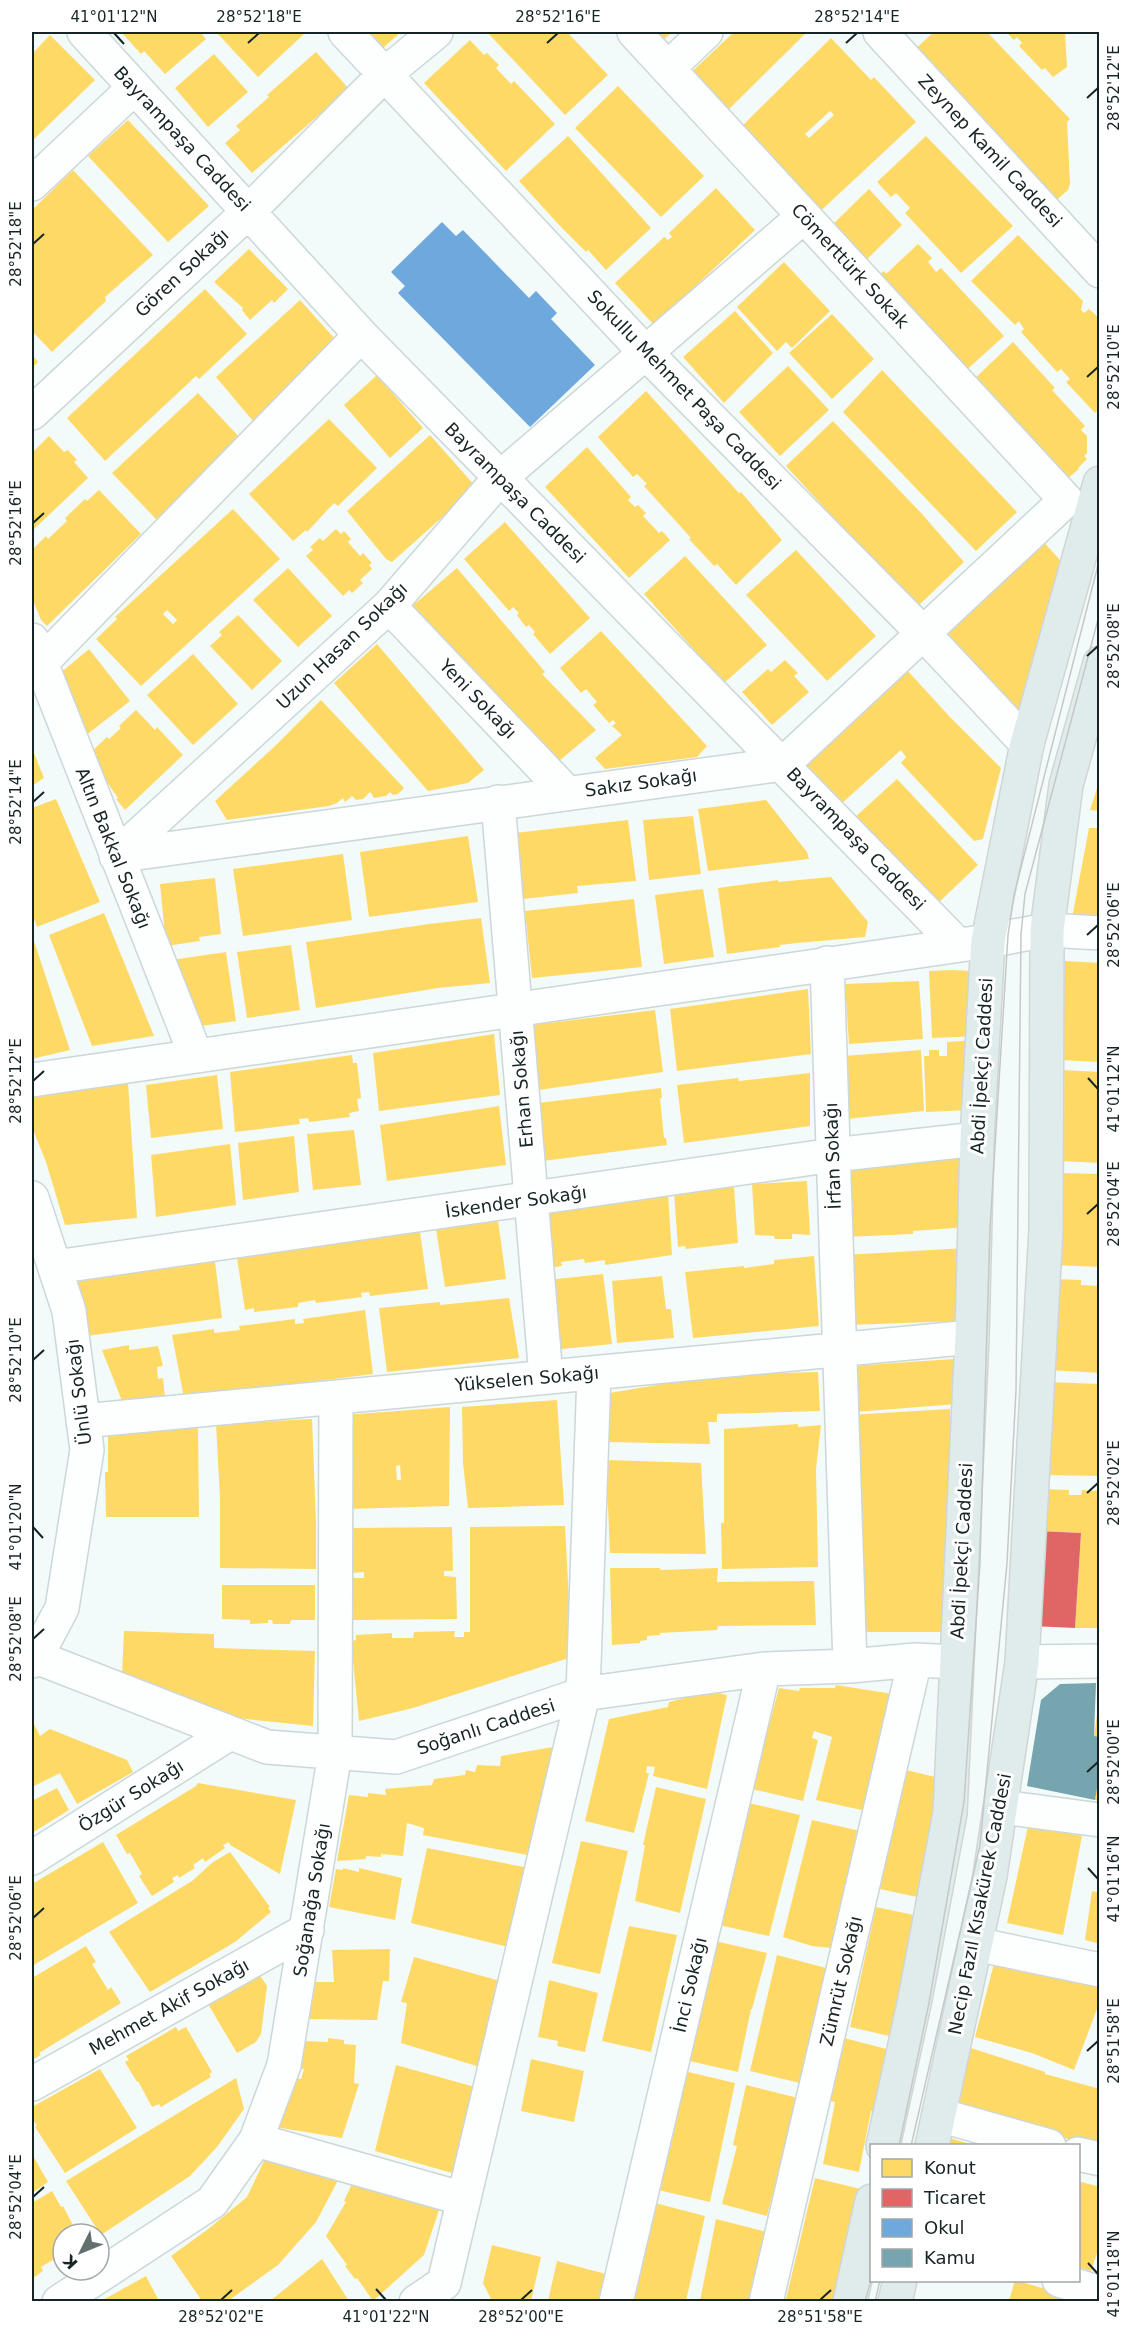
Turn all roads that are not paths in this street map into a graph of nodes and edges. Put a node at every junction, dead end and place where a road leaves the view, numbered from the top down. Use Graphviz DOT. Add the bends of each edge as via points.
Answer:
graph roads {
  1 [pos="84,32"];
  2 [pos="345,32"];
  3 [pos="436,32"];
  4 [pos="634,32"];
  5 [pos="706,32"];
  6 [pos="879,32"];
  7 [pos="668,68"];
  8 [pos="384,75"];
  9 [pos="134,88"];
  10 [pos="32,184"];
  11 [pos="249,211"];
  12 [pos="804,216"];
  13 [pos="1100,271"];
  14 [pos="361,335"];
  15 [pos="645,352"];
  16 [pos="32,413"];
  17 [pos="500,478"];
  18 [pos="1100,483"];
  19 [pos="389,606"];
  20 [pos="923,633"];
  21 [pos="1100,663"];
  22 [pos="39,673"];
  23 [pos="1027,744"];
  24 [pos="783,764"];
  25 [pos="567,793"];
  26 [pos="498,802"];
  27 [pos="116,856"];
  28 [pos="1047,930"];
  29 [pos="1100,933"];
  30 [pos="972,942"];
  31 [pos="827,963"];
  32 [pos="515,1009"];
  33 [pos="196,1056"];
  34 [pos="32,1080"];
  35 [pos="977,1139"];
  36 [pos="833,1155"];
  37 [pos="32,1198"];
  38 [pos="532,1200"];
  39 [pos="55,1268"];
  40 [pos="972,1337"];
  41 [pos="839,1349"];
  42 [pos="594,1372"];
  43 [pos="546,1377"];
  44 [pos="336,1397"];
  45 [pos="83,1421"];
  46 [pos="34,1659"];
  47 [pos="915,1660"];
  48 [pos="1100,1660"];
  49 [pos="956,1662"];
  50 [pos="1022,1662"];
  51 [pos="850,1666"];
  52 [pos="764,1669"];
  53 [pos="583,1694"];
  54 [pos="230,1733"];
  55 [pos="335,1753"];
  56 [pos="1002,1807"];
  57 [pos="1100,1820"];
  58 [pos="32,1858"];
  59 [pos="308,1930"];
  60 [pos="975,1944"];
  61 [pos="1100,1970"];
  62 [pos="32,2084"];
  63 [pos="935,2130"];
  64 [pos="256,2139"];
  65 [pos="884,2144"];
  66 [pos="1041,2144"];
  67 [pos="1080,2154"];
  68 [pos="1100,2159"];
  69 [pos="464,2199"];
  70 [pos="870,2210"];
  71 [pos="900,2282"];
  72 [pos="1065,2282"];
  73 [pos="451,2292"];
  74 [pos="1100,2293"];
  75 [pos="59,2301"];
  76 [pos="416,2301"];
  77 [pos="616,2301"];
  78 [pos="766,2301"];
  79 [pos="850,2301"];
  80 [pos="895,2301"];
  1 -- 9 [label="street, Bayrampaşa Caddesi"];
  2 -- 8 [label="street, Sokullu Mehmet Paşa Caddesi"];
  3 -- 8 [label="street, Gören Sokağı"];
  4 -- 7 [label="street, Cömerttürk Sokak"];
  5 -- 7 [label="street"];
  6 -- 13 [label="street, Zeynep Kamil Caddesi"];
  7 -- 12 [label="street, Cömerttürk Sokak"];
  8 -- 11 [label="street, Gören Sokağı"];
  8 -- 15 [label="street, Sokullu Mehmet Paşa Caddesi"];
  9 -- 10 [label="street"];
  9 -- 11 [label="street, Bayrampaşa Caddesi"];
  11 -- 14 [label="street, Bayrampaşa Caddesi"];
  11 -- 16 [label="street, Gören Sokağı"];
  12 -- 15 [label="street, Uzun Hasan Sokağı"];
  12 -- 20 [label="street, Cömerttürk Sokak" via="1066,500"];
  14 -- 17 [label="street, Bayrampaşa Caddesi"];
  14 -- 22 [label="street"];
  15 -- 17 [label="street, Uzun Hasan Sokağı"];
  15 -- 20 [label="street, Sokullu Mehmet Paşa Caddesi"];
  17 -- 19 [label="street, Uzun Hasan Sokağı"];
  17 -- 24 [label="street, Bayrampaşa Caddesi"];
  18 -- 23 [label="main road, Abdi İpekçi Caddesi"];
  19 -- 25 [label="street, Yeni Sokağı"];
  19 -- 27 [label="street, Uzun Hasan Sokağı"];
  20 -- 23 [label="street, Sokullu Mehmet Paşa Caddesi"];
  20 -- 24 [label="street"];
  21 -- 28 [label="main road" via="1066,785"];
  22 -- 27 [label="street, Altın Bakkal Sokağı"];
  23 -- 30 [label="main road, Abdi İpekçi Caddesi"];
  24 -- 25 [label="street, Sakız Sokağı"];
  24 -- 30 [label="street, Bayrampaşa Caddesi"];
  25 -- 26 [label="street, Sakız Sokağı"];
  26 -- 27 [label="street, Sakız Sokağı"];
  26 -- 32 [label="street, Erhan Sokağı"];
  27 -- 33 [label="street, Altın Bakkal Sokağı"];
  28 -- 29 [label="street"];
  28 -- 30 [label="street"];
  28 -- 50 [label="main road" via="1046,1229"];
  30 -- 31 [label="street"];
  30 -- 35 [label="main road, Abdi İpekçi Caddesi"];
  31 -- 32 [label="street"];
  31 -- 36 [label="street, İrfan Sokağı"];
  32 -- 33 [label="street"];
  32 -- 38 [label="street, Erhan Sokağı"];
  33 -- 34 [label="street"];
  35 -- 36 [label="street, İskender Sokağı"];
  35 -- 40 [label="main road, Abdi İpekçi Caddesi"];
  36 -- 38 [label="street, İskender Sokağı"];
  36 -- 41 [label="street, İrfan Sokağı"];
  37 -- 39 [label="street, Ünlü Sokağı"];
  38 -- 39 [label="street, İskender Sokağı"];
  38 -- 43 [label="street, Erhan Sokağı"];
  39 -- 45 [label="street, Ünlü Sokağı" via="69,1311"];
  40 -- 41 [label="street, Yükselen Sokağı"];
  40 -- 49 [label="main road, Abdi İpekçi Caddesi"];
  41 -- 42 [label="street, Yükselen Sokağı"];
  41 -- 51 [label="street, İrfan Sokağı"];
  42 -- 43 [label="street, Yükselen Sokağı"];
  42 -- 53 [label="street"];
  43 -- 44 [label="street, Yükselen Sokağı"];
  44 -- 45 [label="street, Yükselen Sokağı"];
  44 -- 55 [label="street, Soğanağa Sokağı"];
  45 -- 46 [label="street, Ünlü Sokağı" via="87,1450 62,1608"];
  46 -- 54 [label="street, Soğanlı Caddesi"];
  47 -- 49 [label="street, Soğanlı Caddesi"];
  47 -- 51 [label="street, Soğanlı Caddesi"];
  47 -- 78 [label="street, Zümrüt Sokağı"];
  48 -- 50 [label="street"];
  49 -- 65 [label="main road" via="950,1813"];
  50 -- 56 [label="main road, Necip Fazıl Kısakürek Caddesi"];
  51 -- 52 [label="street, Soğanlı Caddesi"];
  52 -- 53 [label="street, Soğanlı Caddesi"];
  52 -- 77 [label="street, İnci Sokağı"];
  53 -- 55 [label="street, Soğanlı Caddesi" via="396,1757"];
  53 -- 69 [label="street"];
  54 -- 55 [label="street, Soğanlı Caddesi" via="267,1747"];
  54 -- 58 [label="street, Özgür Sokağı"];
  55 -- 59 [label="street, Soğanağa Sokağı"];
  56 -- 57 [label="street"];
  56 -- 60 [label="main road, Necip Fazıl Kısakürek Caddesi"];
  59 -- 62 [label="street, Mehmet Akif Sokağı"];
  59 -- 64 [label="street, Soğanağa Sokağı" via="284,2066"];
  60 -- 61 [label="street"];
  60 -- 63 [label="main road, Necip Fazıl Kısakürek Caddesi"];
  63 -- 66 [label="street"];
  64 -- 69 [label="street"];
  64 -- 75 [label="street, Soğanağa Sokağı" via="212,2202"];
  67 -- 68 [label="street"];
  69 -- 73 [label="street"];
  70 -- 79 [label="main road"];
  71 -- 80 [label="main road"];
  72 -- 74 [label="street"];
  73 -- 76 [label="street"];
}
